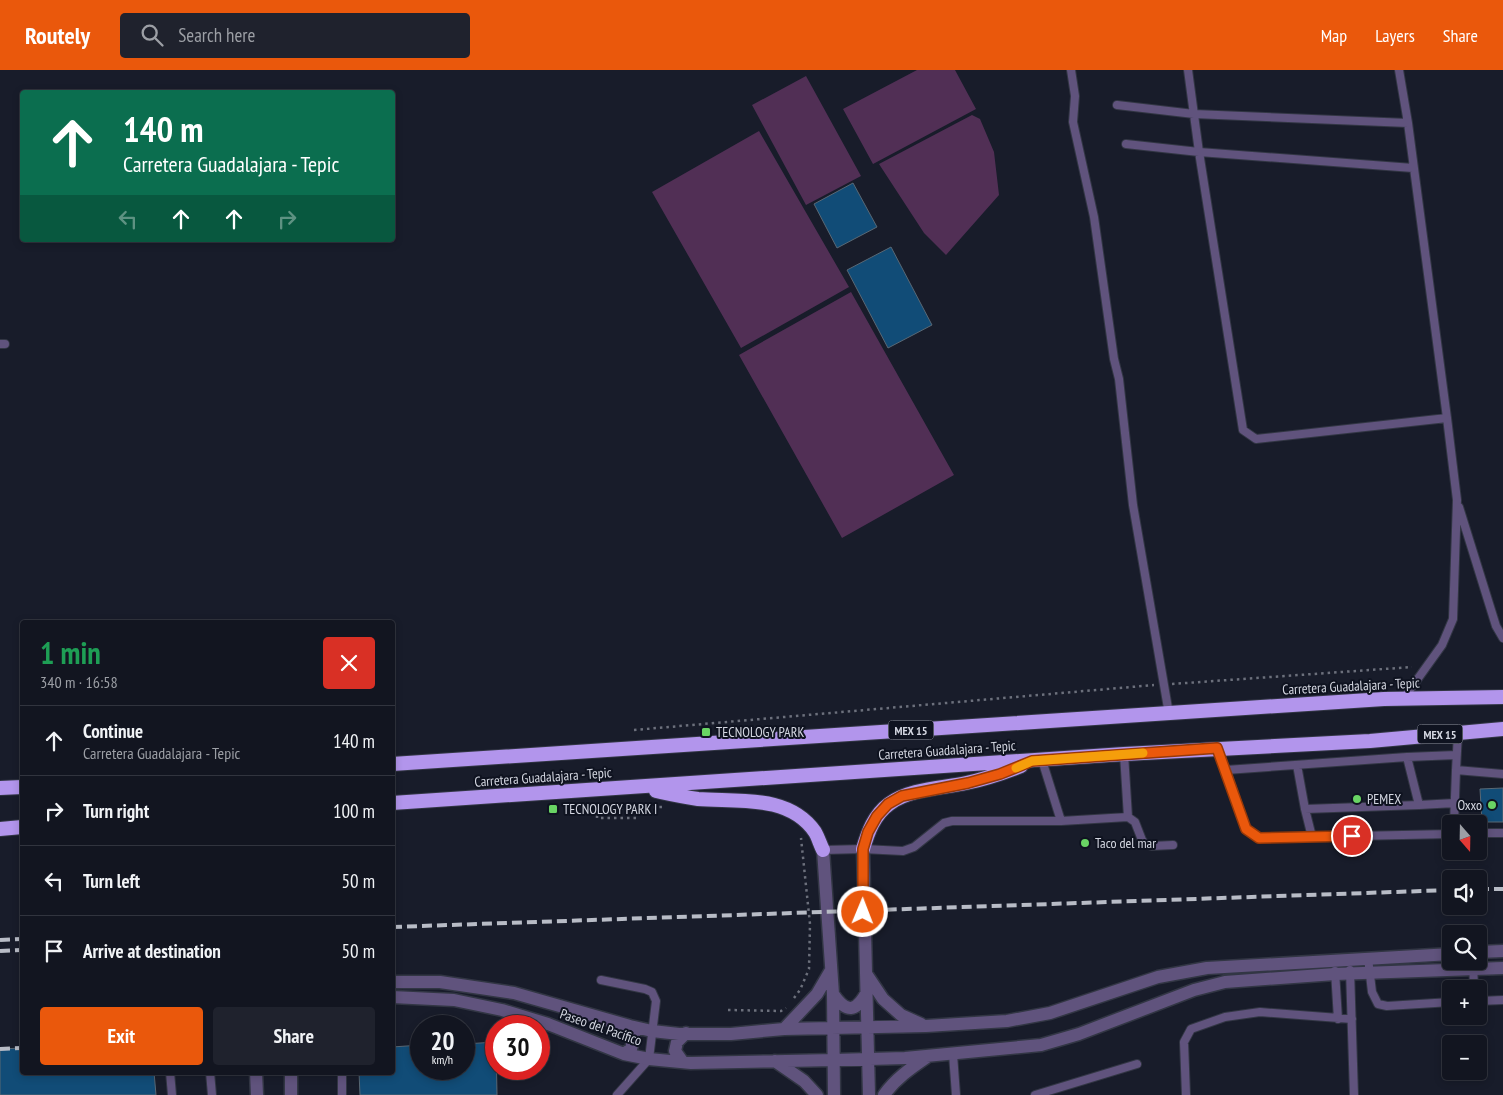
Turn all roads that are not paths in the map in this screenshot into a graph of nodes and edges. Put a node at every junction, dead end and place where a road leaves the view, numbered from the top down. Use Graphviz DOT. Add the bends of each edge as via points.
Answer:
graph roads {
  1 [pos="1071,70"];
  2 [pos="1188,70"];
  3 [pos="1399,70"];
  4 [pos="1118,105"];
  5 [pos="1194,114"];
  6 [pos="1408,123"];
  7 [pos="1126,144"];
  8 [pos="1199,152"];
  9 [pos="1413,168"];
  10 [pos="1447,418"];
  11 [pos="1457,500"];
  12 [pos="1503,638"];
  13 [pos="1503,689"];
  14 [pos="1428,697"];
  15 [pos="1404,698"];
  16 [pos="1503,698"];
  17 [pos="1169,714"];
  18 [pos="1503,728"];
  19 [pos="1486,730"];
  20 [pos="1458,733"];
  21 [pos="1503,734"];
  22 [pos="1217,748"];
  23 [pos="1124,754"];
  24 [pos="1456,754"];
  25 [pos="1407,757"];
  26 [pos="1037,760"];
  27 [pos="395,764"];
  28 [pos="1297,765"];
  29 [pos="1226,770"];
  30 [pos="1456,770"];
  31 [pos="1503,774"];
  32 [pos="20,787"];
  33 [pos="643,787"];
  34 [pos="0,788"];
  35 [pos="395,803"];
  36 [pos="1455,803"];
  37 [pos="1419,805"];
  38 [pos="1305,809"];
  39 [pos="1454,815"];
  40 [pos="1128,816"];
  41 [pos="1061,821"];
  42 [pos="20,827"];
  43 [pos="0,829"];
  44 [pos="1503,833"];
  45 [pos="1442,834"];
  46 [pos="1488,834"];
  47 [pos="1312,837"];
  48 [pos="1173,844"];
  49 [pos="863,849"];
  50 [pos="823,850"];
  51 [pos="1487,952"];
  52 [pos="1503,952"];
  53 [pos="1442,954"];
  54 [pos="1368,958"];
  55 [pos="1350,959"];
  56 [pos="1335,960"];
  57 [pos="1487,966"];
  58 [pos="1442,967"];
  59 [pos="1503,968"];
  60 [pos="830,970"];
  61 [pos="1370,972"];
  62 [pos="1335,974"];
  63 [pos="1350,974"];
  64 [pos="867,975"];
  65 [pos="601,980"];
  66 [pos="395,982"];
  67 [pos="867,992"];
  68 [pos="833,994"];
  69 [pos="395,997"];
  70 [pos="1503,1000"];
  71 [pos="1487,1001"];
  72 [pos="1442,1003"];
  73 [pos="1338,1018"];
  74 [pos="1352,1019"];
  75 [pos="630,1026"];
  76 [pos="926,1026"];
  77 [pos="868,1027"];
  78 [pos="834,1028"];
  79 [pos="784,1029"];
  80 [pos="652,1031"];
  81 [pos="686,1033"];
  82 [pos="624,1054"];
  83 [pos="953,1054"];
  84 [pos="929,1056"];
  85 [pos="649,1059"];
  86 [pos="868,1059"];
  87 [pos="834,1060"];
  88 [pos="775,1061"];
  89 [pos="682,1062"];
  90 [pos="1137,1064"];
  91 [pos="170,1075"];
  92 [pos="210,1075"];
  93 [pos="256,1075"];
  94 [pos="291,1075"];
  95 [pos="342,1075"];
  96 [pos="172,1095"];
  97 [pos="212,1095"];
  98 [pos="256,1095"];
  99 [pos="291,1095"];
  100 [pos="342,1095"];
  101 [pos="617,1095"];
  102 [pos="817,1095"];
  103 [pos="834,1095"];
  104 [pos="869,1095"];
  105 [pos="884,1095"];
  106 [pos="956,1095"];
  107 [pos="1035,1095"];
  108 [pos="1186,1095"];
  109 [pos="1354,1095"];
  1 -- 17 [label="lane" via="1075,96 1073,122 1094,217 1119,379 1133,505"];
  2 -- 5 [label="lane"];
  3 -- 6 [label="lane"];
  4 -- 5 [label="lane"];
  5 -- 6 [label="lane"];
  5 -- 8 [label="lane"];
  6 -- 9 [label="lane"];
  7 -- 8 [label="lane"];
  8 -- 9 [label="lane"];
  8 -- 10 [label="lane" via="1243,430 1256,440"];
  9 -- 10 [label="lane"];
  10 -- 11 [label="lane"];
  11 -- 12 [label="lane" via="1496,626"];
  11 -- 15 [label="lane" via="1453,619 1442,645"];
  13 -- 14 [label="highway"];
  14 -- 15 [label="highway, Carretera Guadalajara - Tepic / MEX 15"];
  14 -- 16 [label="highway, Carretera Guadalajara - Tepic / MEX 15"];
  15 -- 17 [label="highway, Carretera Guadalajara - Tepic / MEX 15"];
  17 -- 27 [label="highway, Carretera Guadalajara - Tepic / MEX 15"];
  18 -- 19 [label="highway, Carretera Guadalajara - Tepic / MEX 15"];
  19 -- 20 [label="highway, Carretera Guadalajara - Tepic / MEX 15"];
  19 -- 21 [label="highway"];
  20 -- 22 [label="highway, Carretera Guadalajara - Tepic / MEX 15" via="1370,741"];
  20 -- 24 [label="lane"];
  22 -- 23 [label="highway, Carretera Guadalajara - Tepic / MEX 15"];
  22 -- 29 [label="lane"];
  23 -- 26 [label="highway, Carretera Guadalajara - Tepic / MEX 15"];
  23 -- 40 [label="lane"];
  24 -- 25 [label="lane"];
  24 -- 30 [label="lane"];
  25 -- 28 [label="lane"];
  25 -- 37 [label="lane"];
  26 -- 33 [label="highway, Carretera Guadalajara - Tepic / MEX 15"];
  26 -- 41 [label="lane"];
  26 -- 49 [label="highway" via="992,777 902,796 877,816"];
  28 -- 29 [label="lane"];
  28 -- 38 [label="lane"];
  29 -- 47 [label="lane" via="1246,829 1254,836"];
  30 -- 31 [label="lane"];
  30 -- 36 [label="lane"];
  32 -- 34 [label="highway"];
  33 -- 35 [label="highway, Carretera Guadalajara - Tepic / MEX 15"];
  33 -- 50 [label="highway" via="697,799 763,801 781,807 798,815 815,832"];
  36 -- 37 [label="lane"];
  36 -- 39 [label="lane"];
  37 -- 38 [label="lane"];
  38 -- 47 [label="lane"];
  40 -- 41 [label="lane"];
  40 -- 48 [label="lane" via="1145,844"];
  41 -- 49 [label="lane" via="952,821 903,851"];
  42 -- 43 [label="highway"];
  44 -- 46 [label="lane"];
  45 -- 47 [label="lane"];
  49 -- 50 [label="lane"];
  49 -- 64 [label="street"];
  50 -- 60 [label="street"];
  51 -- 52 [label="street"];
  53 -- 54 [label="street"];
  54 -- 55 [label="street"];
  54 -- 61 [label="lane"];
  55 -- 56 [label="street"];
  55 -- 63 [label="lane"];
  56 -- 62 [label="lane"];
  56 -- 76 [label="street" via="1207,968 1158,977 1050,1013 1007,1021"];
  57 -- 59 [label="street"];
  58 -- 61 [label="street"];
  60 -- 68 [label="street"];
  60 -- 79 [label="street" via="817,994"];
  61 -- 63 [label="street"];
  61 -- 72 [label="lane" via="1372,992 1378,1004"];
  62 -- 63 [label="street"];
  62 -- 73 [label="lane"];
  62 -- 83 [label="street" via="1225,982 1041,1045"];
  63 -- 74 [label="lane"];
  64 -- 67 [label="street"];
  64 -- 76 [label="street" via="883,999 901,1015"];
  65 -- 80 [label="lane" via="652,992 656,1001"];
  66 -- 75 [label="street, Paseo del Pacífico" via="440,982 514,992"];
  67 -- 68 [label="street" via="854,1008 840,1004"];
  67 -- 77 [label="street"];
  68 -- 78 [label="street"];
  69 -- 82 [label="street, Paseo del Pacífico" via="454,1000 502,1010"];
  70 -- 71 [label="lane"];
  73 -- 74 [label="lane"];
  73 -- 108 [label="lane" via="1260,1012 1225,1017 1191,1029 1184,1042"];
  74 -- 109 [label="lane"];
  75 -- 80 [label="street, Paseo del Pacífico"];
  75 -- 82 [label="street" via="634,1037 631,1049"];
  76 -- 77 [label="street"];
  77 -- 78 [label="street, Paseo del Pacífico"];
  77 -- 86 [label="street"];
  78 -- 79 [label="street, Paseo del Pacífico"];
  78 -- 87 [label="street"];
  79 -- 81 [label="street, Paseo del Pacífico" via="731,1034"];
  80 -- 81 [label="street, Paseo del Pacífico"];
  80 -- 85 [label="lane"];
  81 -- 89 [label="street" via="677,1042 675,1051"];
  82 -- 85 [label="street, Paseo del Pacífico"];
  83 -- 84 [label="street"];
  83 -- 106 [label="lane"];
  84 -- 86 [label="street"];
  84 -- 105 [label="street" via="908,1070"];
  85 -- 89 [label="street, Paseo del Pacífico"];
  85 -- 101 [label="lane"];
  86 -- 87 [label="street"];
  86 -- 104 [label="street"];
  87 -- 88 [label="street, Paseo del Pacífico"];
  87 -- 103 [label="street"];
  88 -- 89 [label="street, Paseo del Pacífico"];
  88 -- 102 [label="street"];
  90 -- 107 [label="lane"];
  91 -- 96 [label="lane"];
  92 -- 97 [label="lane"];
  93 -- 98 [label="street"];
  94 -- 99 [label="street"];
  95 -- 100 [label="lane"];
}
